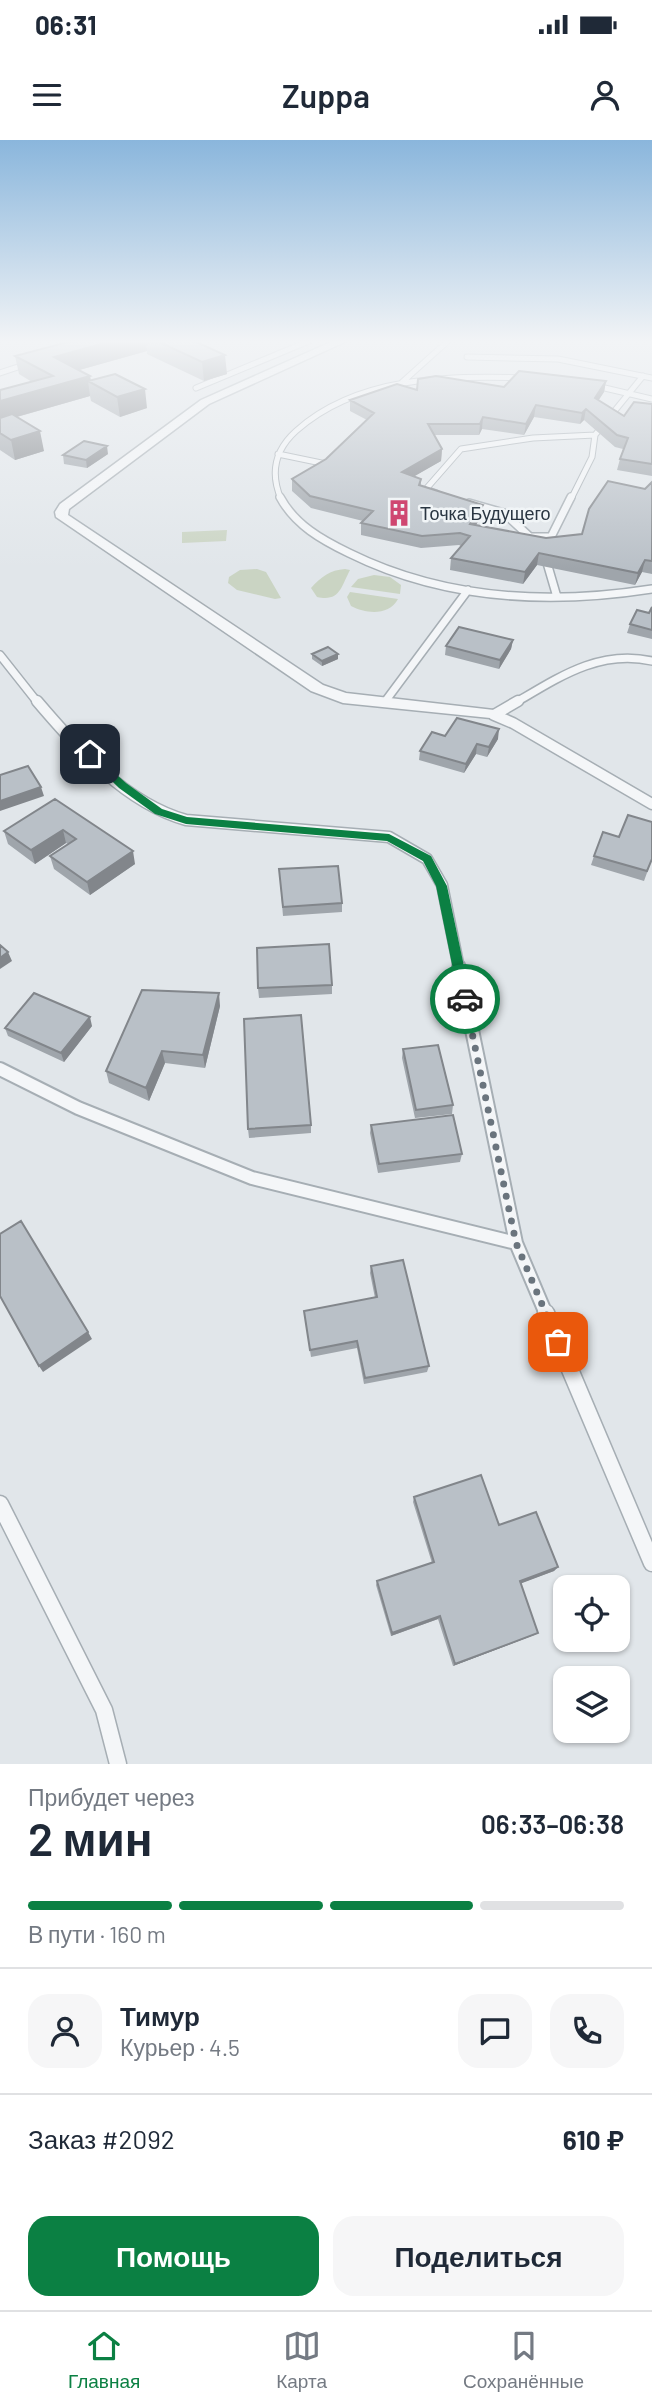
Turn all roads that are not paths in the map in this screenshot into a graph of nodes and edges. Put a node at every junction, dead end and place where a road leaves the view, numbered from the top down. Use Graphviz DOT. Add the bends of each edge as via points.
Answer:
graph roads {
  1 [pos="185,417"];
  2 [pos="313,417"];
  3 [pos="610,417"];
  4 [pos="595,435"];
  5 [pos="278,454"];
  6 [pos="341,467"];
  7 [pos="417,483"];
  8 [pos="430,485"];
  9 [pos="449,496"];
  10 [pos="460,500"];
  11 [pos="540,537"];
  12 [pos="652,589"];
  13 [pos="468,590"];
  14 [pos="557,597"];
  15 [pos="0,655"];
  16 [pos="652,661"];
  17 [pos="384,702"];
  18 [pos="494,715"];
  19 [pos="652,804"];
  20 [pos="0,1069"];
  21 [pos="516,1243"];
  22 [pos="0,1504"];
  23 [pos="652,1563"];
  24 [pos="118,1764"];
  1 -- 17 [label="street" via="61,512 62,517 317,688 343,698"];
  2 -- 5 [label="lane" via="296,429"];
  3 -- 4 [label="lane"];
  4 -- 8 [label="lane" via="461,449"];
  4 -- 11 [label="lane" via="592,457 551,537"];
  5 -- 6 [label="lane"];
  5 -- 13 [label="lane" via="274,480 281,500 320,538 390,571"];
  7 -- 8 [label="lane"];
  8 -- 9 [label="lane" via="426,489"];
  10 -- 11 [label="lane" via="505,513 530,537"];
  11 -- 14 [label="lane"];
  12 -- 14 [label="lane"];
  13 -- 14 [label="lane"];
  13 -- 17 [label="lane"];
  15 -- 21 [label="lane" via="41,708 122,785 158,812 186,820 389,838 427,859 442,886"];
  16 -- 18 [label="lane" via="609,658 552,682"];
  17 -- 18 [label="street"];
  18 -- 19 [label="lane"];
  20 -- 21 [label="lane" via="78,1108 252,1178"];
  21 -- 23 [label="lane"];
  22 -- 24 [label="lane" via="104,1710"];
}
